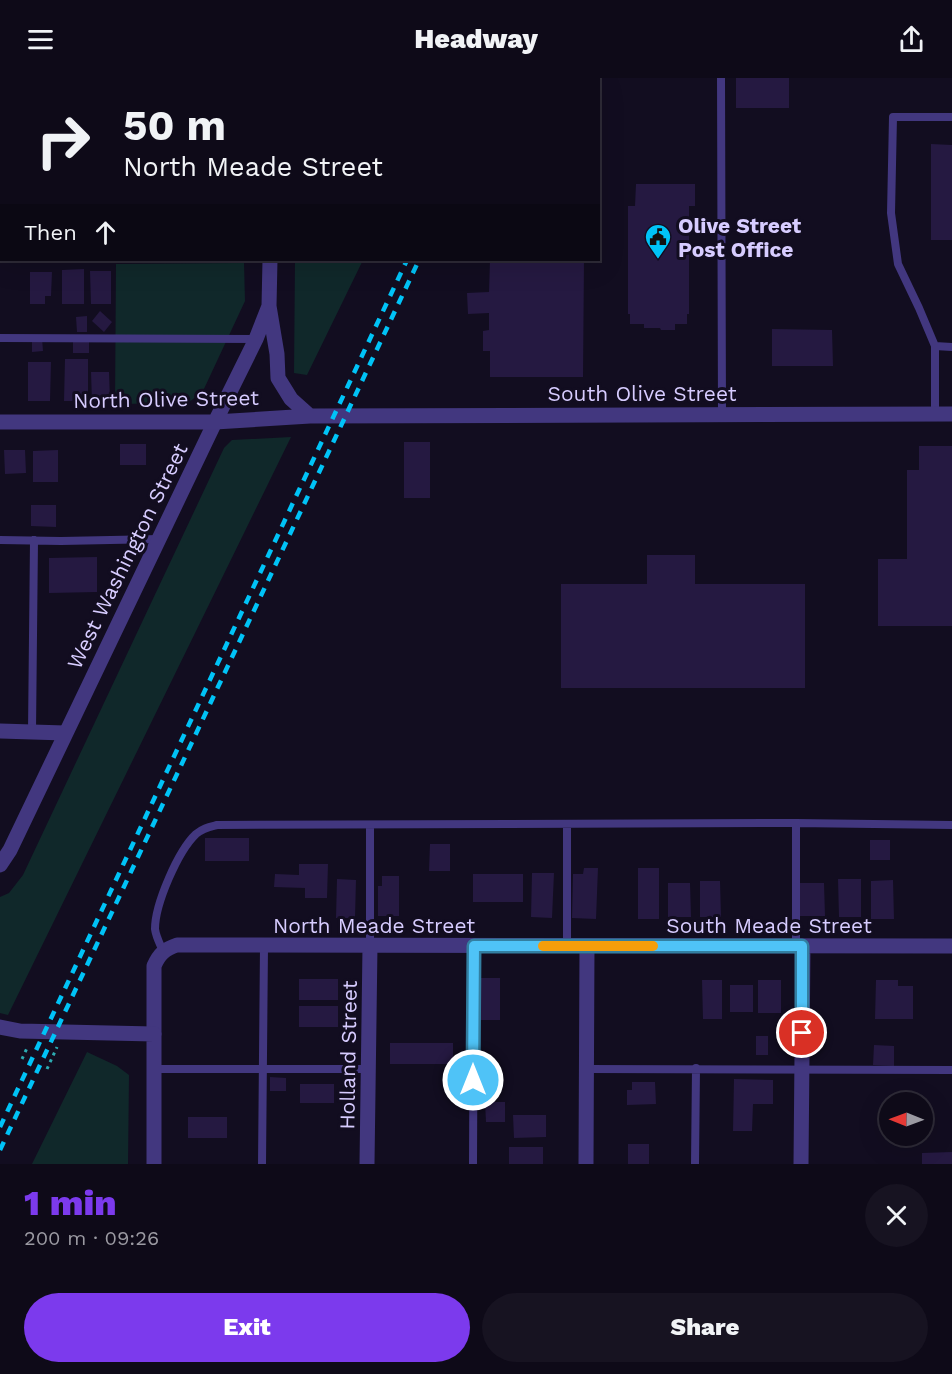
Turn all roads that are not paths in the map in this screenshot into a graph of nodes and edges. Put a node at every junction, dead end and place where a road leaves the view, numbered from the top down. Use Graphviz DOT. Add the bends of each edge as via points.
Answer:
graph roads {
  1 [pos="721,78"];
  2 [pos="952,117"];
  3 [pos="270,261"];
  4 [pos="269,306"];
  5 [pos="0,338"];
  6 [pos="256,339"];
  7 [pos="275,339"];
  8 [pos="935,346"];
  9 [pos="952,347"];
  10 [pos="722,414"];
  11 [pos="935,414"];
  12 [pos="952,414"];
  13 [pos="310,416"];
  14 [pos="333,416"];
  15 [pos="0,422"];
  16 [pos="215,422"];
  17 [pos="160,539"];
  18 [pos="0,540"];
  19 [pos="34,540"];
  20 [pos="0,731"];
  21 [pos="33,731"];
  22 [pos="65,733"];
  23 [pos="796,823"];
  24 [pos="567,824"];
  25 [pos="370,825"];
  26 [pos="952,825"];
  27 [pos="0,864"];
  28 [pos="264,946"];
  29 [pos="370,946"];
  30 [pos="474,946"];
  31 [pos="567,946"];
  32 [pos="586,946"];
  33 [pos="799,946"];
  34 [pos="952,946"];
  35 [pos="163,951"];
  36 [pos="0,1027"];
  37 [pos="20,1030"];
  38 [pos="154,1034"];
  39 [pos="0,1035"];
  40 [pos="586,1068"];
  41 [pos="696,1068"];
  42 [pos="155,1069"];
  43 [pos="263,1069"];
  44 [pos="368,1069"];
  45 [pos="802,1070"];
  46 [pos="952,1070"];
  47 [pos="154,1164"];
  48 [pos="262,1164"];
  49 [pos="368,1164"];
  50 [pos="473,1164"];
  51 [pos="586,1164"];
  52 [pos="695,1164"];
  53 [pos="801,1164"];
  1 -- 10 [label="lane"];
  2 -- 8 [label="lane" via="893,117 891,213 898,264"];
  3 -- 4 [label="street, West Washington Street"];
  4 -- 6 [label="street, West Washington Street"];
  4 -- 7 [label="street"];
  5 -- 6 [label="lane"];
  6 -- 7 [label="lane"];
  6 -- 16 [label="street, West Washington Street"];
  7 -- 13 [label="street" via="278,378 291,399"];
  8 -- 9 [label="lane"];
  8 -- 11 [label="lane"];
  10 -- 11 [label="street, South Olive Street"];
  10 -- 14 [label="street, South Olive Street"];
  11 -- 12 [label="street, South Olive Street"];
  13 -- 14 [label="street, North Olive Street"];
  13 -- 16 [label="street, North Olive Street"];
  15 -- 16 [label="street, North Olive Street"];
  16 -- 17 [label="street, West Washington Street"];
  17 -- 19 [label="lane"];
  17 -- 22 [label="street, West Washington Street"];
  18 -- 19 [label="lane"];
  19 -- 21 [label="lane"];
  20 -- 21 [label="street"];
  21 -- 22 [label="street"];
  22 -- 27 [label="street, West Washington Street"];
  23 -- 24 [label="lane"];
  23 -- 26 [label="lane"];
  23 -- 33 [label="lane"];
  24 -- 25 [label="lane"];
  24 -- 31 [label="lane"];
  25 -- 29 [label="lane"];
  25 -- 35 [label="lane" via="206,827 189,841 163,892 155,928"];
  28 -- 29 [label="street, North Meade Street"];
  28 -- 35 [label="street, North Meade Street" via="177,945"];
  28 -- 43 [label="lane"];
  29 -- 30 [label="street, North Meade Street"];
  29 -- 44 [label="street, Holland Street"];
  30 -- 31 [label="street, North Meade Street"];
  30 -- 50 [label="lane"];
  31 -- 32 [label="street, North Meade Street"];
  32 -- 33 [label="street, South Meade Street"];
  32 -- 40 [label="street"];
  33 -- 34 [label="street, South Meade Street"];
  33 -- 45 [label="street"];
  35 -- 38 [label="street" via="154,966"];
  36 -- 37 [label="street"];
  37 -- 38 [label="street"];
  37 -- 39 [label="street"];
  38 -- 42 [label="street"];
  40 -- 41 [label="lane"];
  40 -- 51 [label="street"];
  41 -- 45 [label="lane"];
  41 -- 52 [label="lane"];
  42 -- 43 [label="lane"];
  42 -- 47 [label="street"];
  43 -- 44 [label="lane"];
  43 -- 48 [label="lane"];
  44 -- 49 [label="street, Holland Street"];
  45 -- 46 [label="lane"];
  45 -- 53 [label="street"];
}
